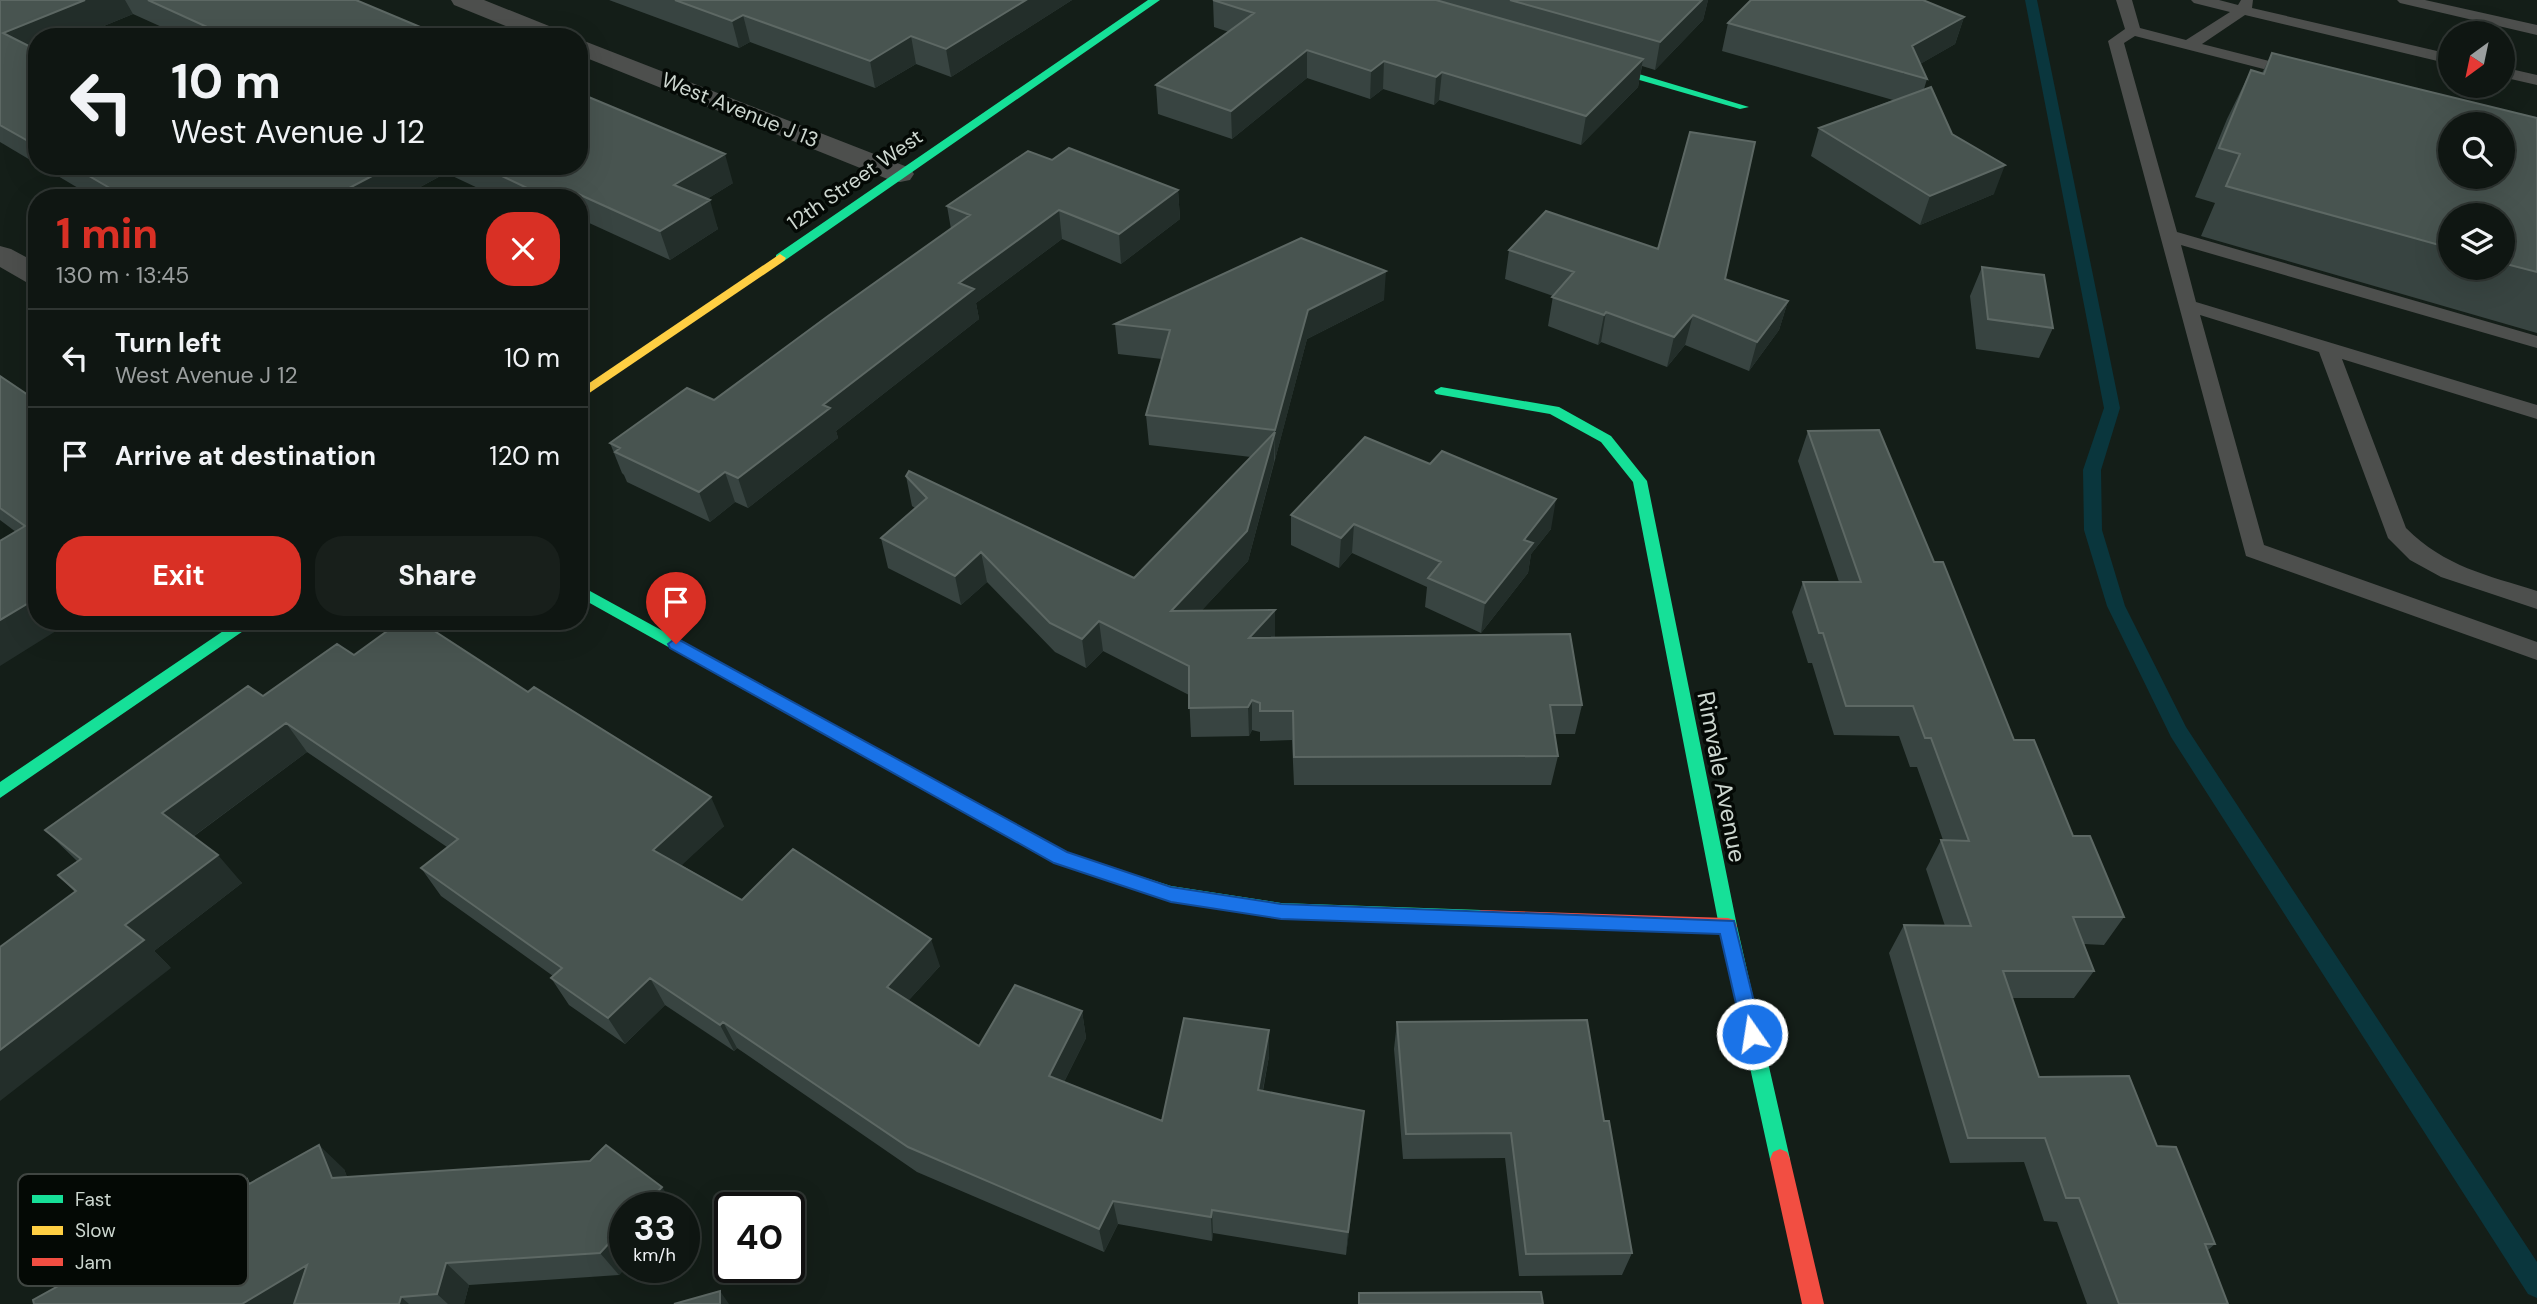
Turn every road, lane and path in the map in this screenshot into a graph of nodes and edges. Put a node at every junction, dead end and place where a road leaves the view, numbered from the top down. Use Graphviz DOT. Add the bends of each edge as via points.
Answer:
graph roads {
  1 [pos="463,0"];
  2 [pos="1155,0"];
  3 [pos="2124,0"];
  4 [pos="2199,0"];
  5 [pos="2405,0"];
  6 [pos="2480,0"];
  7 [pos="2245,5"];
  8 [pos="2476,16"];
  9 [pos="533,28"];
  10 [pos="2537,30"];
  11 [pos="2133,31"];
  12 [pos="2189,45"];
  13 [pos="588,50"];
  14 [pos="2438,56"];
  15 [pos="1574,57"];
  16 [pos="2515,75"];
  17 [pos="2322,79"];
  18 [pos="2537,80"];
  19 [pos="1744,107"];
  20 [pos="900,174"];
  21 [pos="2168,235"];
  22 [pos="0,255"];
  23 [pos="28,271"];
  24 [pos="2187,305"];
  25 [pos="2537,342"];
  26 [pos="2328,348"];
  27 [pos="588,390"];
  28 [pos="1441,391"];
  29 [pos="2537,412"];
  30 [pos="588,595"];
  31 [pos="2537,600"];
  32 [pos="237,630"];
  33 [pos="2537,651"];
  34 [pos="0,791"];
  35 [pos="1728,926"];
  36 [pos="1813,1304"];
  1 -- 9 [label="street"];
  2 -- 20 [label="street, 12th Street West"];
  3 -- 11 [label="lane"];
  4 -- 7 [label="lane"];
  5 -- 8 [label="lane"];
  6 -- 8 [label="lane"];
  7 -- 12 [label="lane"];
  7 -- 14 [label="lane"];
  8 -- 10 [label="lane"];
  11 -- 12 [label="lane"];
  11 -- 21 [label="lane" via="2116,41"];
  12 -- 17 [label="lane"];
  13 -- 20 [label="street, West Avenue J 13"];
  15 -- 19 [label="street"];
  16 -- 18 [label="lane"];
  20 -- 27 [label="street, 12th Street West"];
  21 -- 24 [label="lane"];
  21 -- 25 [label="lane"];
  22 -- 23 [label="street"];
  24 -- 26 [label="lane"];
  24 -- 33 [label="lane" via="2254,550"];
  26 -- 29 [label="lane"];
  26 -- 31 [label="lane" via="2396,532 2418,554 2449,571"];
  28 -- 35 [label="street, Rimvale Avenue" via="1554,410 1606,439 1640,481"];
  30 -- 35 [label="street" via="1061,858 1171,894 1281,911"];
  32 -- 34 [label="street"];
  35 -- 36 [label="street, Rimvale Avenue"];
}
